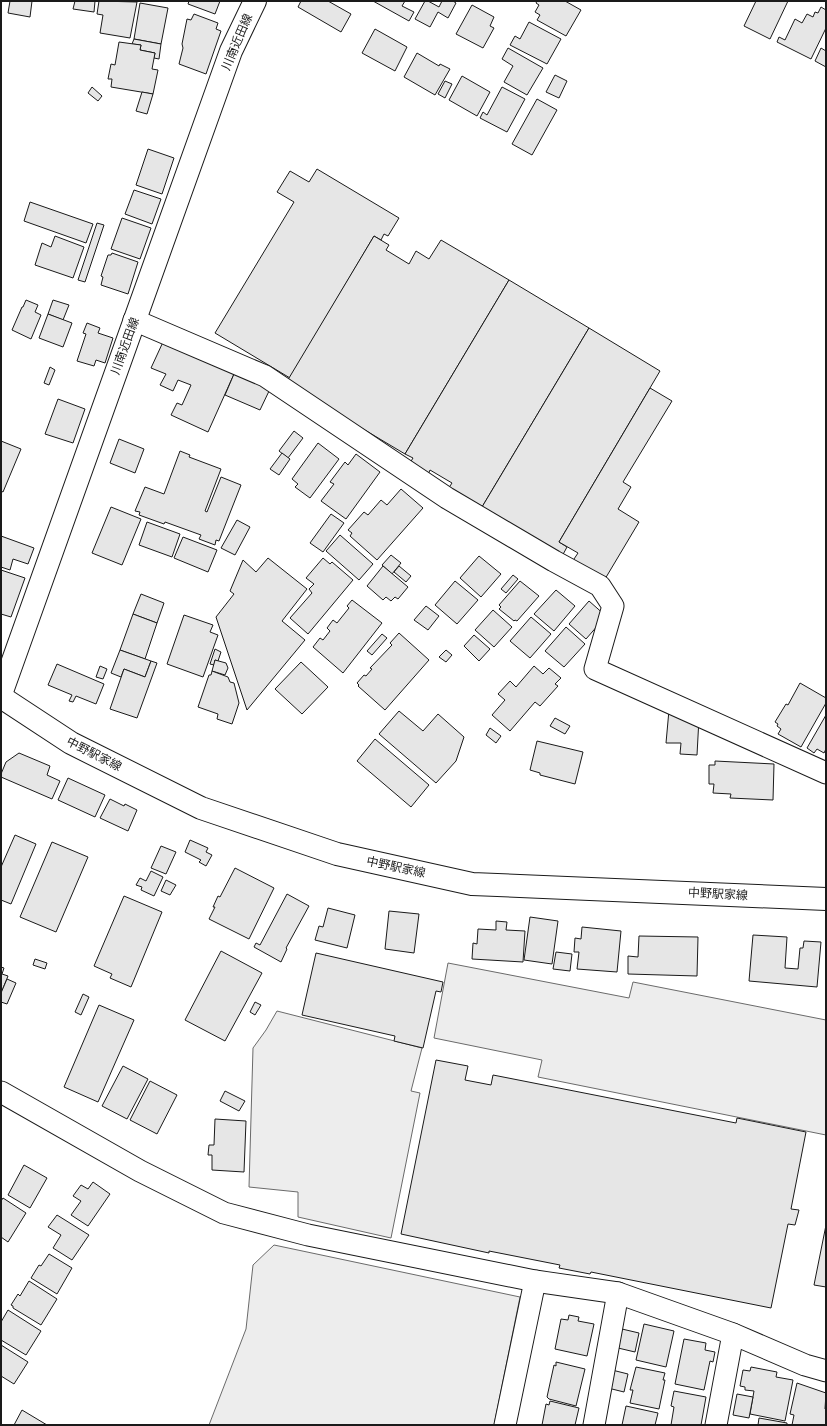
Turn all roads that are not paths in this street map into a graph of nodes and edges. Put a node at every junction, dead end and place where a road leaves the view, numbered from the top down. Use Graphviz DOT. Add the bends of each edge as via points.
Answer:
graph roads {
  1 [pos="255,1"];
  2 [pos="134,320"];
  3 [pos="1,694"];
  4 [pos="1,697"];
  5 [pos="826,773"];
  6 [pos="826,898"];
  7 [pos="1,1092"];
  8 [pos="535,1281"];
  9 [pos="618,1293"];
  10 [pos="733,1334"];
  11 [pos="826,1371"];
  12 [pos="505,1425"];
  13 [pos="594,1425"];
  14 [pos="716,1425"];
  1 -- 2 [label="main road, 川南近田線" via="232,51"];
  2 -- 3 [label="main road, 川南近田線"];
  2 -- 5 [label="street" via="266,376 446,498 600,586 613,606 595,668"];
  4 -- 6 [label="main road, 中野駅家線" via="71,743 201,808 337,854 472,884"];
  7 -- 8 [label="street" via="140,1171 224,1213 308,1234"];
  8 -- 9 [label="street"];
  8 -- 12 [label="street"];
  9 -- 10 [label="street"];
  9 -- 13 [label="street"];
  10 -- 11 [label="street" via="805,1365"];
  10 -- 14 [label="street"];
}
